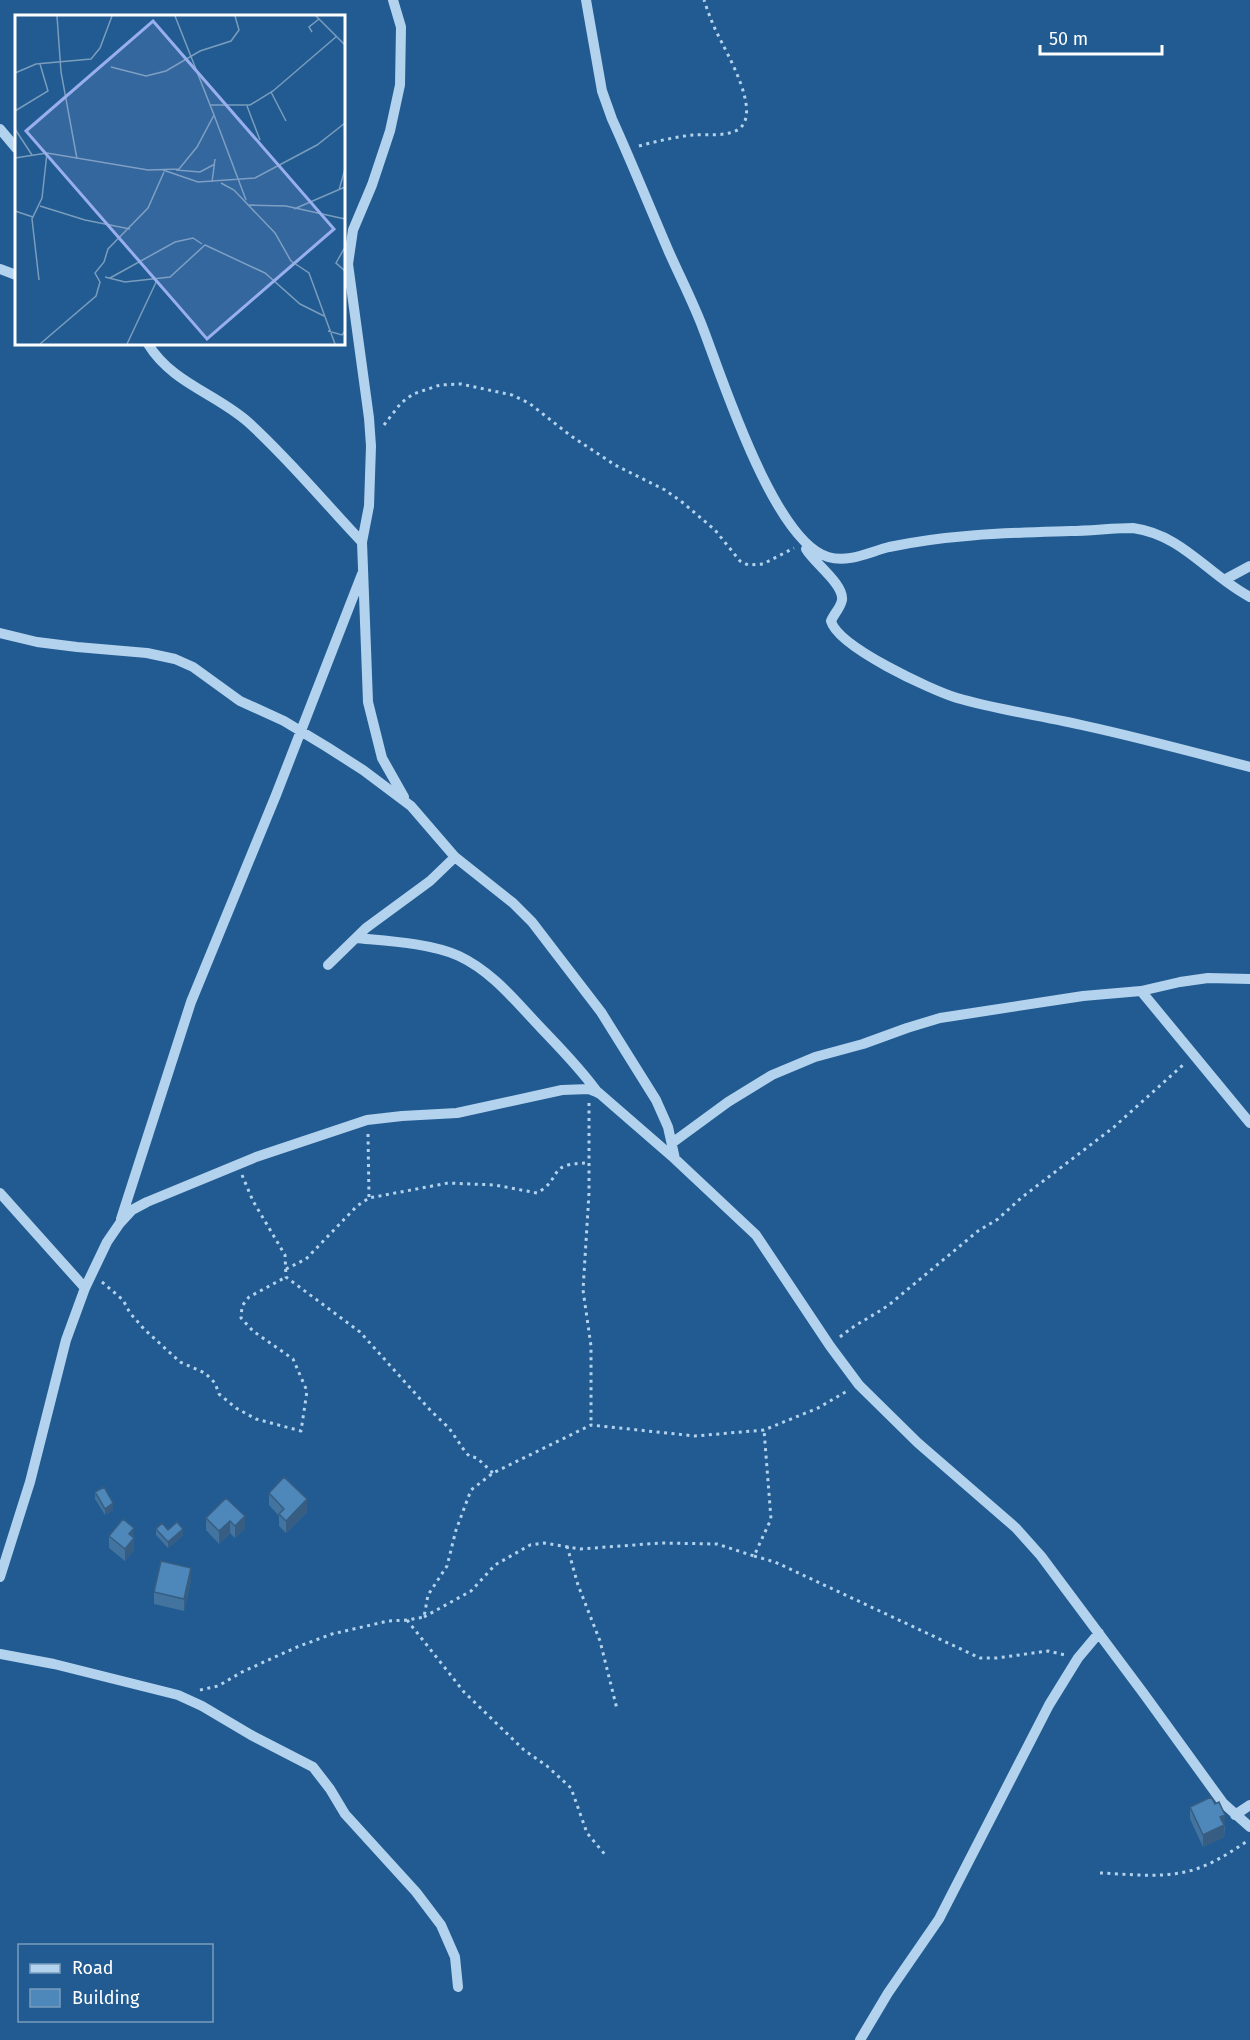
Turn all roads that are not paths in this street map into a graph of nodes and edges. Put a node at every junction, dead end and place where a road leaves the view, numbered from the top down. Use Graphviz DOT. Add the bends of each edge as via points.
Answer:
graph roads {
  1 [pos="393,0"];
  2 [pos="586,0"];
  3 [pos="0,129"];
  4 [pos="15,147"];
  5 [pos="0,269"];
  6 [pos="15,275"];
  7 [pos="149,345"];
  8 [pos="802,541"];
  9 [pos="362,542"];
  10 [pos="1250,566"];
  11 [pos="363,571"];
  12 [pos="1224,580"];
  13 [pos="1250,597"];
  14 [pos="0,633"];
  15 [pos="300,730"];
  16 [pos="1250,767"];
  17 [pos="411,806"];
  18 [pos="455,857"];
  19 [pos="356,938"];
  20 [pos="328,965"];
  21 [pos="1250,979"];
  22 [pos="1141,991"];
  23 [pos="594,1091"];
  24 [pos="1250,1123"];
  25 [pos="672,1143"];
  26 [pos="675,1159"];
  27 [pos="0,1193"];
  28 [pos="120,1223"];
  29 [pos="85,1288"];
  30 [pos="0,1576"];
  31 [pos="1099,1633"];
  32 [pos="0,1654"];
  33 [pos="1250,1805"];
  34 [pos="1235,1815"];
  35 [pos="1250,1827"];
  36 [pos="458,1987"];
  37 [pos="860,2040"];
  1 -- 9 [label="street" via="401,27 400,85 380,163 353,230 348,264 371,446 369,506"];
  2 -- 8 [label="street" via="602,91 612,119 704,331 738,425"];
  3 -- 4 [label="street"];
  5 -- 6 [label="street"];
  7 -- 9 [label="street" via="174,374 247,421"];
  8 -- 12 [label="street" via="814,552 843,560 890,547 948,538 1133,528 1151,530 1172,540"];
  8 -- 16 [label="street" via="810,557 842,595 831,621 837,633 864,653 923,685 955,697"];
  9 -- 11 [label="street"];
  10 -- 12 [label="street"];
  11 -- 15 [label="street"];
  11 -- 17 [label="street" via="368,702 382,758"];
  12 -- 13 [label="street"];
  14 -- 15 [label="street" via="37,642 175,658 240,701"];
  15 -- 17 [label="street"];
  15 -- 28 [label="street" via="191,1002"];
  17 -- 18 [label="street"];
  18 -- 19 [label="street"];
  18 -- 25 [label="street" via="513,903 551,945 601,1012 656,1100"];
  19 -- 20 [label="street"];
  19 -- 23 [label="street" via="430,948 474,964 497,982 574,1062"];
  21 -- 22 [label="street" via="1208,978"];
  22 -- 24 [label="street"];
  22 -- 25 [label="street" via="940,1018 815,1057 772,1075"];
  23 -- 26 [label="street"];
  23 -- 28 [label="street" via="562,1090 457,1113 368,1120 237,1165 147,1202"];
  25 -- 26 [label="street"];
  26 -- 31 [label="street" via="756,1235 859,1385 918,1443 1016,1528"];
  27 -- 29 [label="street"];
  28 -- 29 [label="street"];
  29 -- 30 [label="street" via="66,1340 30,1482"];
  31 -- 34 [label="street"];
  31 -- 37 [label="street" via="1049,1705 939,1919"];
  32 -- 36 [label="street" via="178,1695 303,1761 321,1775 345,1814 441,1925 455,1957"];
  33 -- 34 [label="street"];
  34 -- 35 [label="street"];
}
